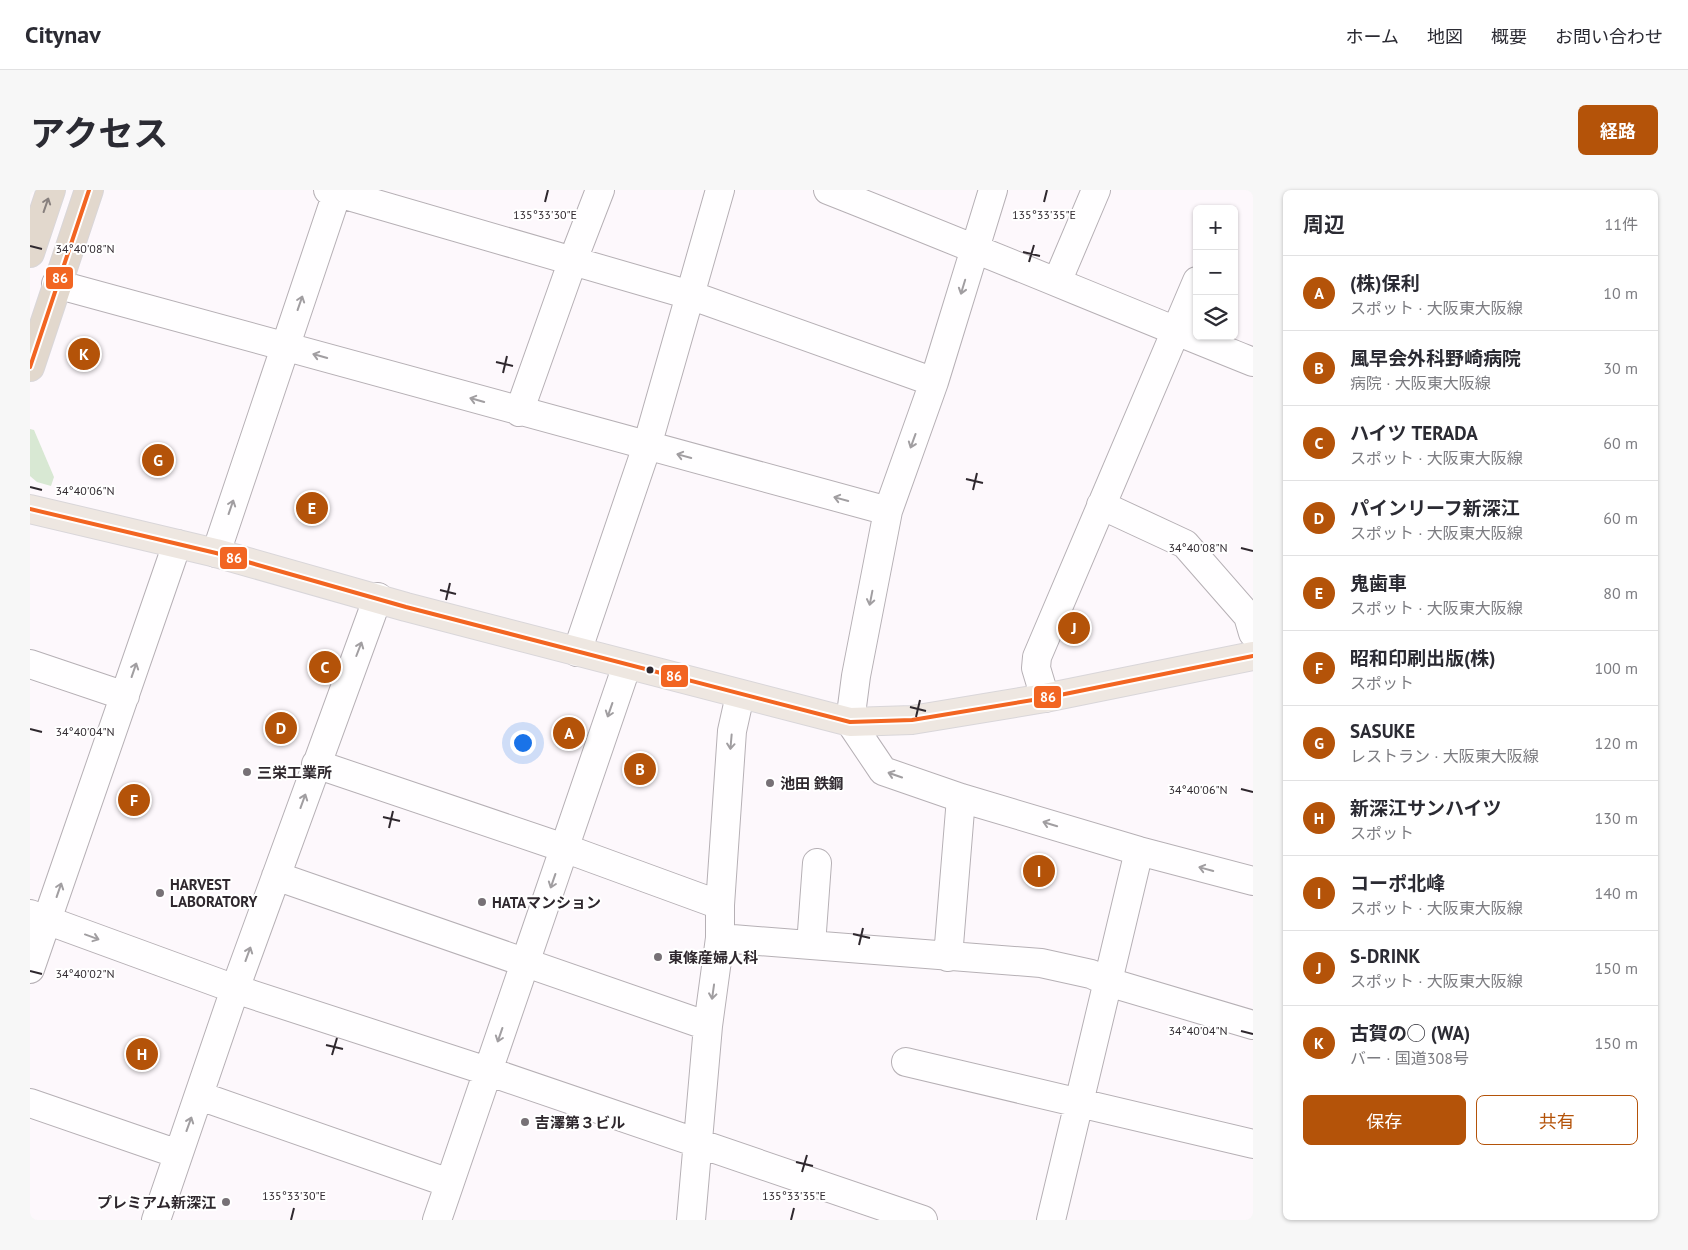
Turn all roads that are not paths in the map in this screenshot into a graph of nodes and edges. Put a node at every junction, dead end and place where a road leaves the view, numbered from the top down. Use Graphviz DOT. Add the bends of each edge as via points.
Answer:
graph roads {
  1 [pos="52,190"];
  2 [pos="89,190"];
  3 [pos="600,190"];
  4 [pos="720,190"];
  5 [pos="828,190"];
  6 [pos="993,190"];
  7 [pos="1096,190"];
  8 [pos="334,191"];
  9 [pos="975,248"];
  10 [pos="30,253"];
  11 [pos="572,260"];
  12 [pos="1057,282"];
  13 [pos="56,284"];
  14 [pos="1193,291"];
  15 [pos="690,295"];
  16 [pos="1176,331"];
  17 [pos="286,346"];
  18 [pos="1253,362"];
  19 [pos="30,367"];
  20 [pos="934,382"];
  21 [pos="519,412"];
  22 [pos="647,446"];
  23 [pos="1101,505"];
  24 [pos="30,509"];
  25 [pos="888,511"];
  26 [pos="177,544"];
  27 [pos="216,554"];
  28 [pos="378,598"];
  29 [pos="1253,633"];
  30 [pos="577,652"];
  31 [pos="1253,656"];
  32 [pos="30,664"];
  33 [pos="627,665"];
  34 [pos="740,695"];
  35 [pos="124,696"];
  36 [pos="1045,698"];
  37 [pos="850,722"];
  38 [pos="316,764"];
  39 [pos="961,798"];
  40 [pos="564,848"];
  41 [pos="1139,851"];
  42 [pos="817,864"];
  43 [pos="276,876"];
  44 [pos="1253,881"];
  45 [pos="720,905"];
  46 [pos="39,918"];
  47 [pos="720,938"];
  48 [pos="811,945"];
  49 [pos="948,957"];
  50 [pos="526,961"];
  51 [pos="30,969"];
  52 [pos="1108,982"];
  53 [pos="235,989"];
  54 [pos="1253,1025"];
  55 [pos="708,1026"];
  56 [pos="906,1062"];
  57 [pos="487,1071"];
  58 [pos="200,1096"];
  59 [pos="30,1103"];
  60 [pos="1078,1103"];
  61 [pos="697,1143"];
  62 [pos="1253,1144"];
  63 [pos="178,1154"];
  64 [pos="449,1183"];
  65 [pos="156,1220"];
  66 [pos="437,1220"];
  67 [pos="692,1220"];
  68 [pos="922,1220"];
  69 [pos="1051,1220"];
  10 -- 1 [label="highway, one-way"];
  2 -- 13 [label="highway"];
  3 -- 11 [label="street"];
  4 -- 15 [label="street"];
  5 -- 9 [label="street"];
  6 -- 9 [label="street"];
  7 -- 12 [label="street"];
  8 -- 11 [label="street"];
  17 -- 8 [label="street, one-way"];
  9 -- 12 [label="street"];
  9 -- 20 [label="street, one-way"];
  11 -- 15 [label="street"];
  11 -- 21 [label="street"];
  12 -- 16 [label="street"];
  13 -- 17 [label="street"];
  13 -- 19 [label="highway"];
  14 -- 16 [label="street"];
  15 -- 20 [label="street"];
  15 -- 22 [label="street"];
  16 -- 18 [label="street"];
  16 -- 23 [label="street"];
  21 -- 17 [label="street, one-way"];
  27 -- 17 [label="street, one-way"];
  20 -- 25 [label="street, one-way"];
  21 -- 22 [label="street"];
  25 -- 22 [label="street, one-way"];
  22 -- 30 [label="street"];
  23 -- 29 [label="street" via="1185,544 1248,616"];
  23 -- 36 [label="street" via="1036,657"];
  24 -- 26 [label="main road"];
  25 -- 37 [label="street, one-way"];
  26 -- 27 [label="main road"];
  35 -- 26 [label="street, one-way"];
  27 -- 28 [label="main road"];
  28 -- 30 [label="main road"];
  38 -- 28 [label="street, one-way"];
  30 -- 33 [label="main road"];
  31 -- 36 [label="main road"];
  32 -- 35 [label="street"];
  33 -- 34 [label="main road"];
  33 -- 40 [label="street, one-way"];
  34 -- 37 [label="main road"];
  34 -- 45 [label="street, one-way" via="732,731"];
  46 -- 35 [label="street, one-way"];
  36 -- 37 [label="main road" via="912,720"];
  39 -- 37 [label="street, one-way" via="883,771"];
  38 -- 40 [label="street"];
  43 -- 38 [label="street, one-way"];
  41 -- 39 [label="street, one-way"];
  39 -- 49 [label="street"];
  40 -- 45 [label="street"];
  40 -- 50 [label="street, one-way"];
  44 -- 41 [label="street, one-way"];
  41 -- 52 [label="street"];
  42 -- 48 [label="street"];
  43 -- 50 [label="street"];
  53 -- 43 [label="street, one-way"];
  45 -- 47 [label="street"];
  46 -- 51 [label="street"];
  46 -- 53 [label="street, one-way"];
  47 -- 48 [label="street"];
  47 -- 55 [label="street, one-way"];
  48 -- 49 [label="street"];
  49 -- 52 [label="street" via="1041,963 1091,974"];
  50 -- 55 [label="street"];
  50 -- 57 [label="street, one-way"];
  52 -- 54 [label="street"];
  52 -- 60 [label="street"];
  53 -- 57 [label="street"];
  53 -- 58 [label="street"];
  55 -- 61 [label="street"];
  56 -- 60 [label="street"];
  57 -- 61 [label="street"];
  57 -- 64 [label="street"];
  63 -- 58 [label="street, one-way"];
  58 -- 64 [label="street"];
  59 -- 63 [label="street"];
  60 -- 62 [label="street"];
  60 -- 69 [label="street"];
  61 -- 67 [label="street"];
  61 -- 68 [label="street"];
  63 -- 65 [label="street"];
  64 -- 66 [label="street"];
}
